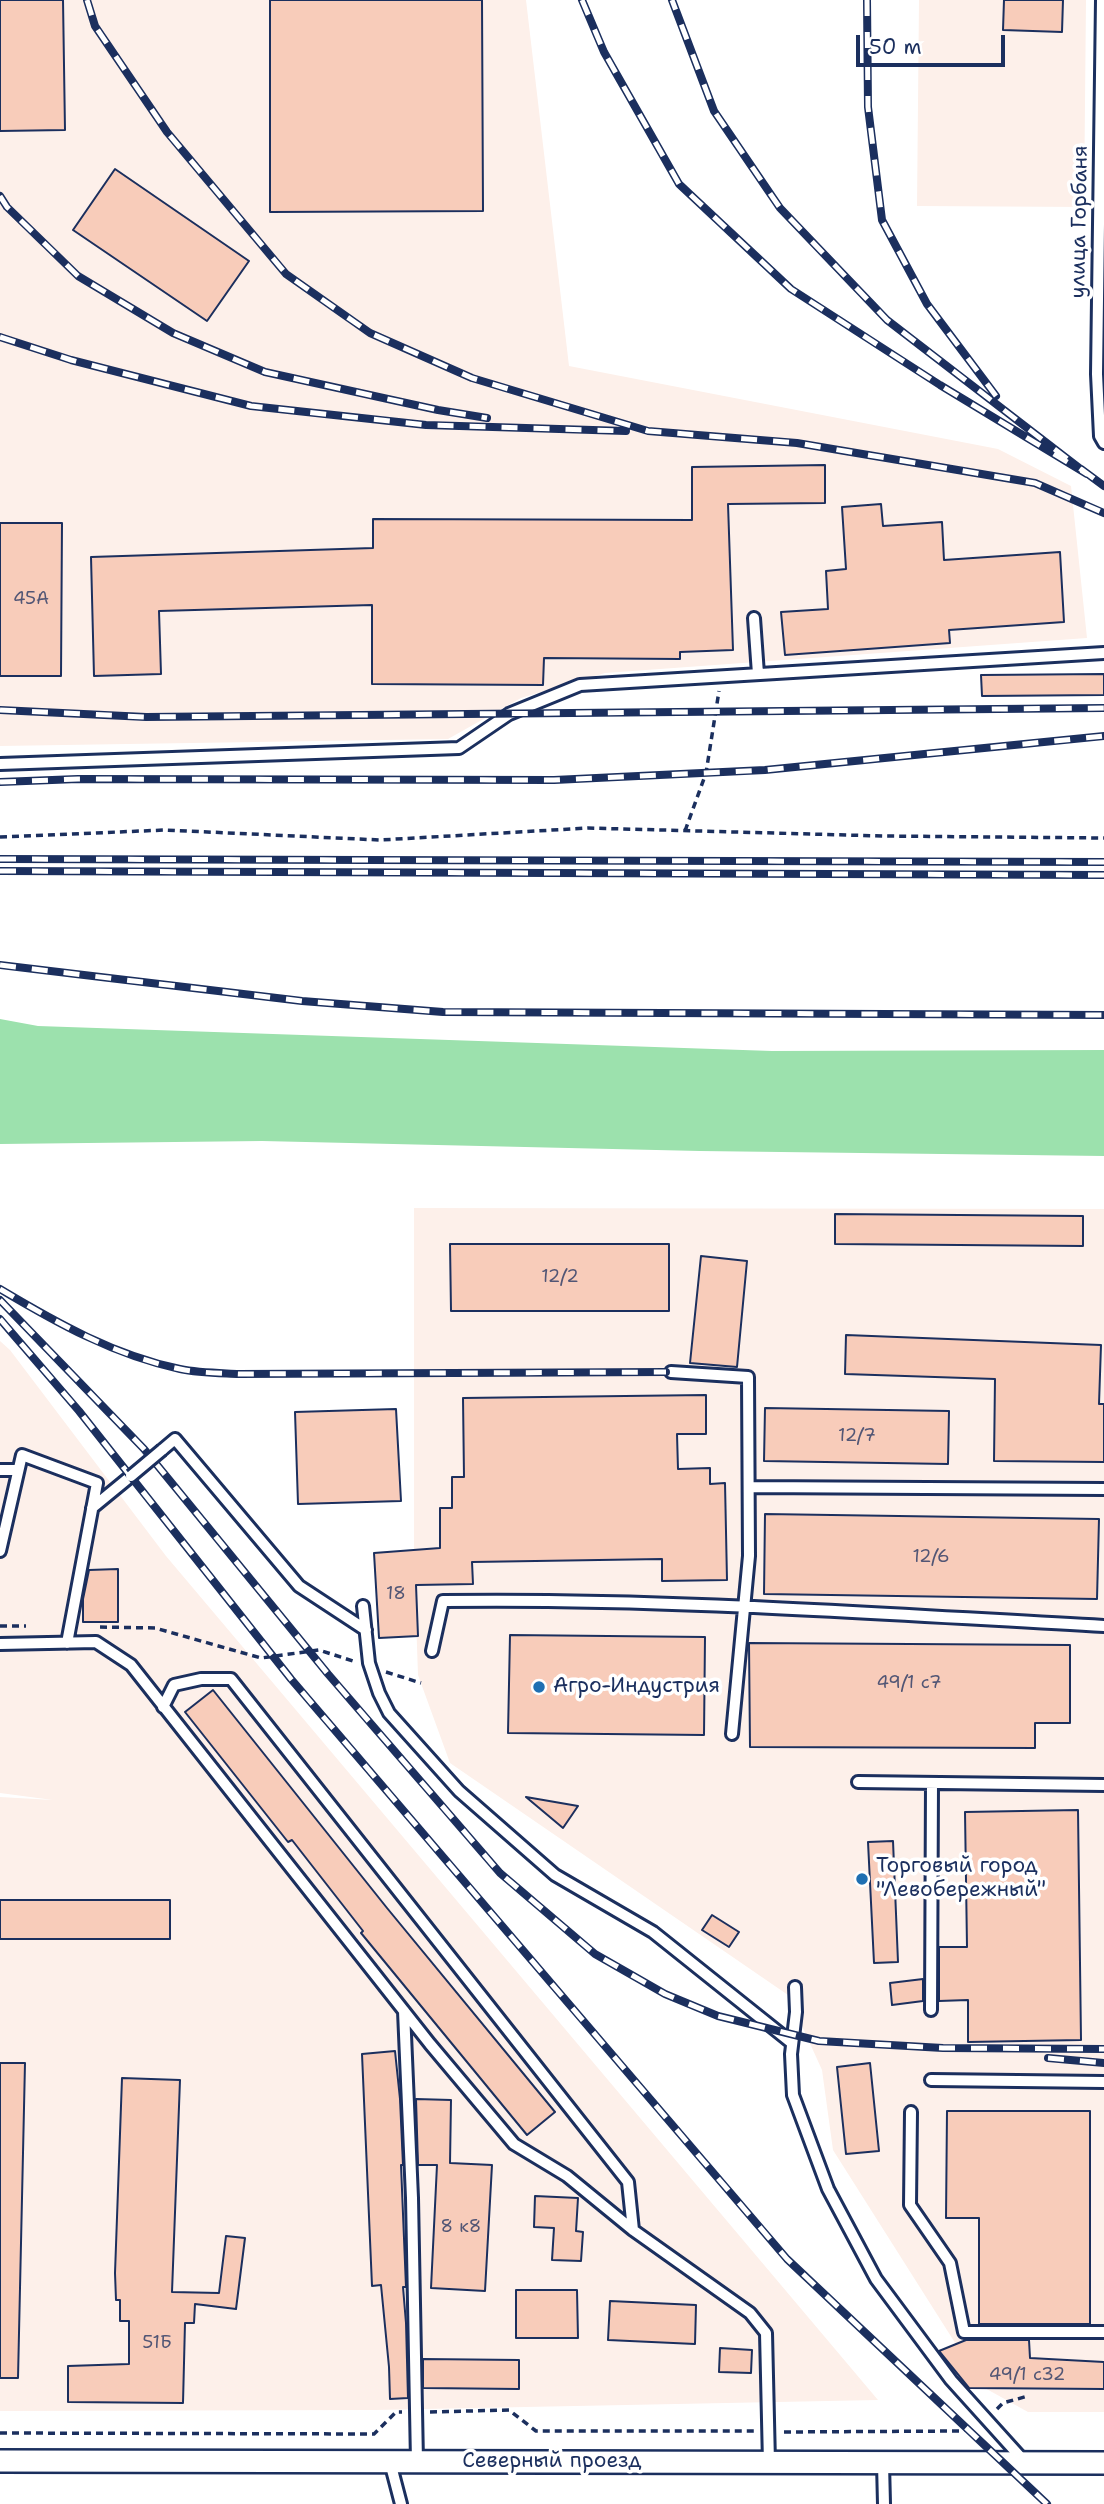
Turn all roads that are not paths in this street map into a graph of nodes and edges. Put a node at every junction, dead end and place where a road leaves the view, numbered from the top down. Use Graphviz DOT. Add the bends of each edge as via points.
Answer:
graph roads {
  1 [pos="1102,0"];
  2 [pos="1104,443"];
  3 [pos="754,618"];
  4 [pos="1104,653"];
  5 [pos="758,674"];
  6 [pos="0,764"];
  7 [pos="671,1372"];
  8 [pos="0,1470"];
  9 [pos="18,1470"];
  10 [pos="749,1487"];
  11 [pos="1104,1489"];
  12 [pos="92,1508"];
  13 [pos="0,1551"];
  14 [pos="363,1606"];
  15 [pos="744,1607"];
  16 [pos="1104,1626"];
  17 [pos="366,1630"];
  18 [pos="67,1643"];
  19 [pos="0,1644"];
  20 [pos="432,1651"];
  21 [pos="163,1707"];
  22 [pos="732,1734"];
  23 [pos="858,1782"];
  24 [pos="932,1783"];
  25 [pos="1104,1785"];
  26 [pos="795,1987"];
  27 [pos="931,2010"];
  28 [pos="404,2011"];
  29 [pos="792,2043"];
  30 [pos="931,2080"];
  31 [pos="1104,2082"];
  32 [pos="911,2112"];
  33 [pos="633,2230"];
  34 [pos="1104,2332"];
  35 [pos="0,2461"];
  36 [pos="390,2462"];
  37 [pos="417,2462"];
  38 [pos="769,2463"];
  39 [pos="883,2463"];
  40 [pos="1026,2463"];
  41 [pos="1104,2463"];
  42 [pos="401,2504"];
  43 [pos="884,2504"];
  1 -- 2 [label="lane, улица Горбаня" via="1097,374"];
  3 -- 5 [label="lane"];
  4 -- 5 [label="lane"];
  5 -- 6 [label="lane" via="580,685 509,714 459,748"];
  7 -- 10 [label="lane" via="748,1377"];
  8 -- 9 [label="lane"];
  9 -- 12 [label="lane" via="22,1455 97,1483"];
  9 -- 13 [label="lane"];
  10 -- 11 [label="lane"];
  10 -- 15 [label="lane"];
  12 -- 17 [label="lane, bridge" via="175,1439 299,1586"];
  12 -- 18 [label="lane"];
  14 -- 17 [label="lane"];
  15 -- 16 [label="lane"];
  15 -- 20 [label="lane" via="443,1601"];
  15 -- 22 [label="lane"];
  17 -- 29 [label="lane" via="371,1667 389,1713 459,1791 555,1875 653,1931"];
  18 -- 19 [label="lane"];
  18 -- 21 [label="lane" via="96,1642 131,1665"];
  21 -- 28 [label="lane"];
  21 -- 33 [label="lane" via="174,1685 231,1679 628,2182"];
  23 -- 24 [label="lane"];
  24 -- 25 [label="lane"];
  24 -- 27 [label="lane"];
  26 -- 29 [label="lane"];
  28 -- 33 [label="lane" via="514,2144 567,2176"];
  28 -- 37 [label="lane"];
  29 -- 40 [label="lane" via="793,2095 828,2189 876,2279 951,2380"];
  30 -- 31 [label="lane"];
  32 -- 34 [label="lane" via="910,2205 950,2263 964,2332"];
  33 -- 38 [label="lane" via="750,2313 766,2333"];
  35 -- 36 [label="street, Северный проезд"];
  36 -- 37 [label="street, Северный проезд"];
  36 -- 42 [label="lane"];
  37 -- 38 [label="street, Северный проезд"];
  38 -- 39 [label="street, Северный проезд"];
  39 -- 40 [label="street, Северный проезд"];
  39 -- 43 [label="lane"];
  40 -- 41 [label="street, Северный проезд"];
}
